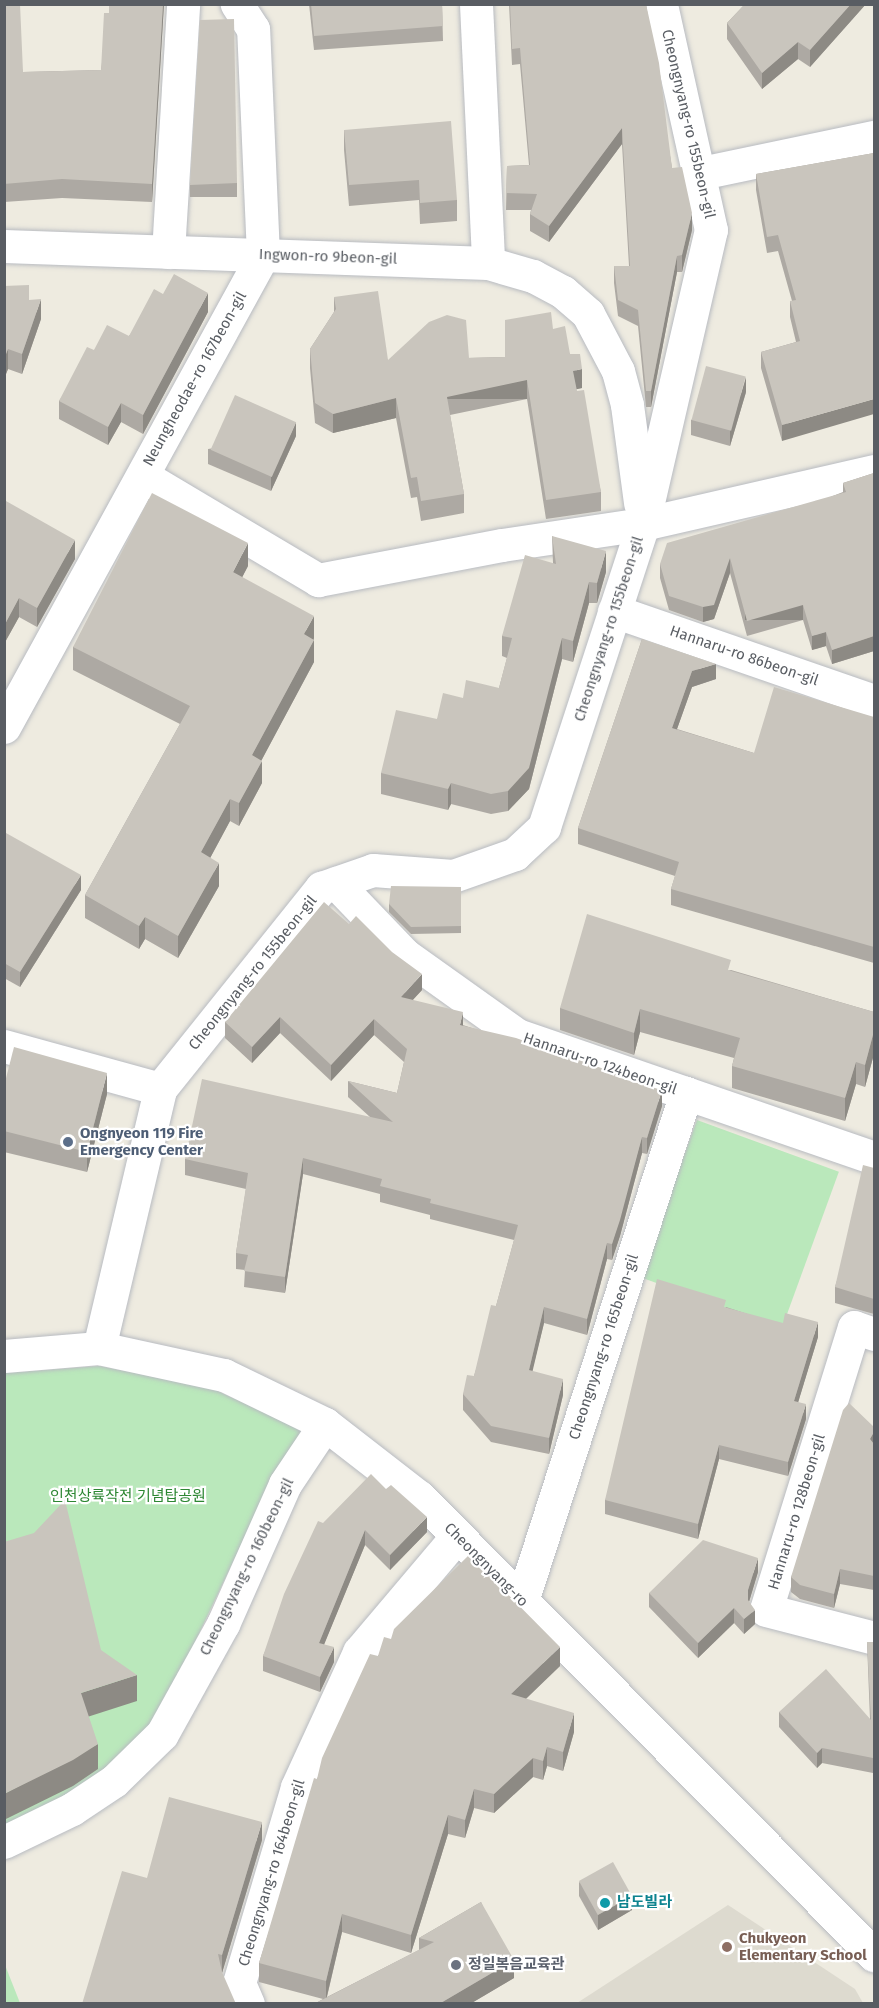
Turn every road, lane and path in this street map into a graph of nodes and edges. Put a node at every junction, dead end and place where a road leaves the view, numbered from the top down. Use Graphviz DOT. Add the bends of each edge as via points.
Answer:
graph roads {
  1 [pos="183,4"];
  2 [pos="476,4"];
  3 [pos="661,4"];
  4 [pos="253,13"];
  5 [pos="874,137"];
  6 [pos="701,173"];
  7 [pos="4,246"];
  8 [pos="168,252"];
  9 [pos="263,255"];
  10 [pos="489,263"];
  11 [pos="874,471"];
  12 [pos="143,476"];
  13 [pos="643,524"];
  14 [pos="614,611"];
  15 [pos="874,701"];
  16 [pos="4,728"];
  17 [pos="336,883"];
  18 [pos="4,1046"];
  19 [pos="160,1089"];
  20 [pos="686,1093"];
  21 [pos="874,1158"];
  22 [pos="874,1334"];
  23 [pos="99,1348"];
  24 [pos="4,1356"];
  25 [pos="325,1424"];
  26 [pos="457,1536"];
  27 [pos="522,1601"];
  28 [pos="874,1638"];
  29 [pos="4,1842"];
  30 [pos="874,1955"];
  31 [pos="248,2004"];
  1 -- 8 [label="street"];
  2 -- 10 [label="street"];
  3 -- 6 [label="street, Cheongnyang-ro 155beon-gil"];
  4 -- 9 [label="street"];
  5 -- 6 [label="street"];
  6 -- 13 [label="street, Cheongnyang-ro 155beon-gil" via="711,230"];
  7 -- 8 [label="street, Ingwon-ro 9beon-gil"];
  8 -- 9 [label="street, Ingwon-ro 9beon-gil"];
  9 -- 10 [label="street, Ingwon-ro 9beon-gil"];
  9 -- 12 [label="street, Neungheodae-ro 167beon-gil"];
  10 -- 13 [label="street, Ingwon-ro 9beon-gil" via="534,276 563,292 588,314 618,371 627,405"];
  11 -- 13 [label="street"];
  12 -- 13 [label="street, Cheongnyang-ro 155beon-gil" via="318,580 502,545"];
  12 -- 16 [label="street, Neungheodae-ro 167beon-gil"];
  13 -- 14 [label="street, Cheongnyang-ro 155beon-gil"];
  14 -- 15 [label="street, Hannaru-ro 86beon-gil"];
  14 -- 17 [label="street, Cheongnyang-ro 155beon-gil" via="544,827 515,854 453,876 373,870"];
  17 -- 19 [label="street, Cheongnyang-ro 155beon-gil" via="321,888"];
  17 -- 20 [label="street, Hannaru-ro 124beon-gil" via="405,955 518,1035"];
  18 -- 19 [label="street"];
  19 -- 23 [label="street, Cheongnyang-ro 155beon-gil"];
  20 -- 21 [label="street, Hannaru-ro 124beon-gil"];
  20 -- 27 [label="street, Cheongnyang-ro 165beon-gil"];
  22 -- 28 [label="street, Hannaru-ro 128beon-gil" via="854,1327 766,1610"];
  23 -- 24 [label="street, Cheongnyang-ro"];
  23 -- 25 [label="street, Cheongnyang-ro" via="224,1375"];
  25 -- 26 [label="street, Cheongnyang-ro" via="418,1497"];
  25 -- 29 [label="street, Cheongnyang-ro 160beon-gil" via="285,1484 223,1624 162,1734 114,1781 72,1809"];
  26 -- 27 [label="street, Cheongnyang-ro"];
  26 -- 31 [label="street, Cheongnyang-ro 164beon-gil" via="359,1652 297,1786 239,1983"];
  27 -- 30 [label="street, Cheongnyang-ro"];
}
